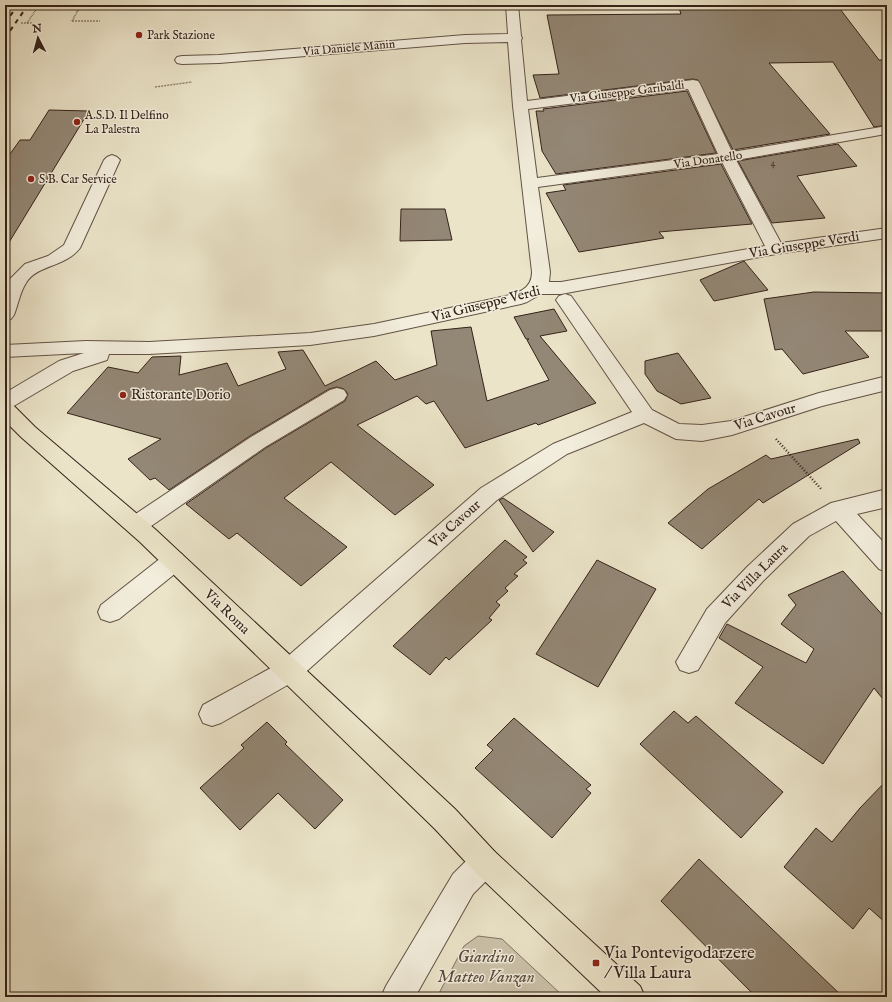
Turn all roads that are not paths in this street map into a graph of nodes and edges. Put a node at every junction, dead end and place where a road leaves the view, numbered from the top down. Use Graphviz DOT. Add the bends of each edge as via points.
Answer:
graph roads {
  1 [pos="512,5"];
  2 [pos="516,38"];
  3 [pos="182,60"];
  4 [pos="520,106"];
  5 [pos="886,130"];
  6 [pos="728,157"];
  7 [pos="112,160"];
  8 [pos="529,184"];
  9 [pos="887,233"];
  10 [pos="776,249"];
  11 [pos="537,288"];
  12 [pos="565,300"];
  13 [pos="5,314"];
  14 [pos="131,349"];
  15 [pos="5,351"];
  16 [pos="887,383"];
  17 [pos="337,395"];
  18 [pos="5,402"];
  19 [pos="5,409"];
  20 [pos="644,415"];
  21 [pos="887,498"];
  22 [pos="839,509"];
  23 [pos="136,525"];
  24 [pos="174,561"];
  25 [pos="887,562"];
  26 [pos="110,612"];
  27 [pos="689,662"];
  28 [pos="289,671"];
  29 [pos="212,714"];
  30 [pos="485,862"];
  31 [pos="397,997"];
  32 [pos="628,997"];
  1 -- 2 [label="street"];
  2 -- 3 [label="street, Via Daniele Manin" via="465,38"];
  2 -- 4 [label="street"];
  4 -- 6 [label="street, Via Giuseppe Garibaldi" via="693,84"];
  4 -- 8 [label="street"];
  5 -- 6 [label="street, Via Donatello"];
  6 -- 8 [label="street, Via Donatello"];
  6 -- 10 [label="street, Via Giuseppe Garibaldi"];
  7 -- 13 [label="street" via="71,248 54,260 31,268 18,280"];
  8 -- 11 [label="street" via="541,272"];
  9 -- 10 [label="street, Via Giuseppe Verdi"];
  10 -- 11 [label="street, Via Giuseppe Verdi" via="561,288"];
  11 -- 14 [label="street, Via Giuseppe Verdi" via="521,298 367,331 310,339"];
  12 -- 20 [label="street, Via Cavour"];
  14 -- 15 [label="street, Via Giuseppe Verdi"];
  14 -- 18 [label="street, Via Giuseppe Verdi" via="84,359 66,366"];
  16 -- 20 [label="street, Via Cavour" via="819,400 732,428 702,433 676,431"];
  17 -- 23 [label="street" via="258,442"];
  19 -- 23 [label="main road, Via Roma"];
  20 -- 28 [label="street, Via Cavour" via="560,450 489,494"];
  21 -- 22 [label="street, Via Villa Laura"];
  22 -- 25 [label="street"];
  22 -- 27 [label="street, Via Villa Laura" via="801,530 755,574 716,616"];
  23 -- 24 [label="main road, Via Roma"];
  24 -- 26 [label="street"];
  24 -- 28 [label="main road, Via Roma"];
  28 -- 29 [label="street, Via Cavour"];
  28 -- 30 [label="main road, Via Roma" via="445,819"];
  30 -- 31 [label="street" via="463,884"];
  30 -- 32 [label="main road, Via Roma"];
}
